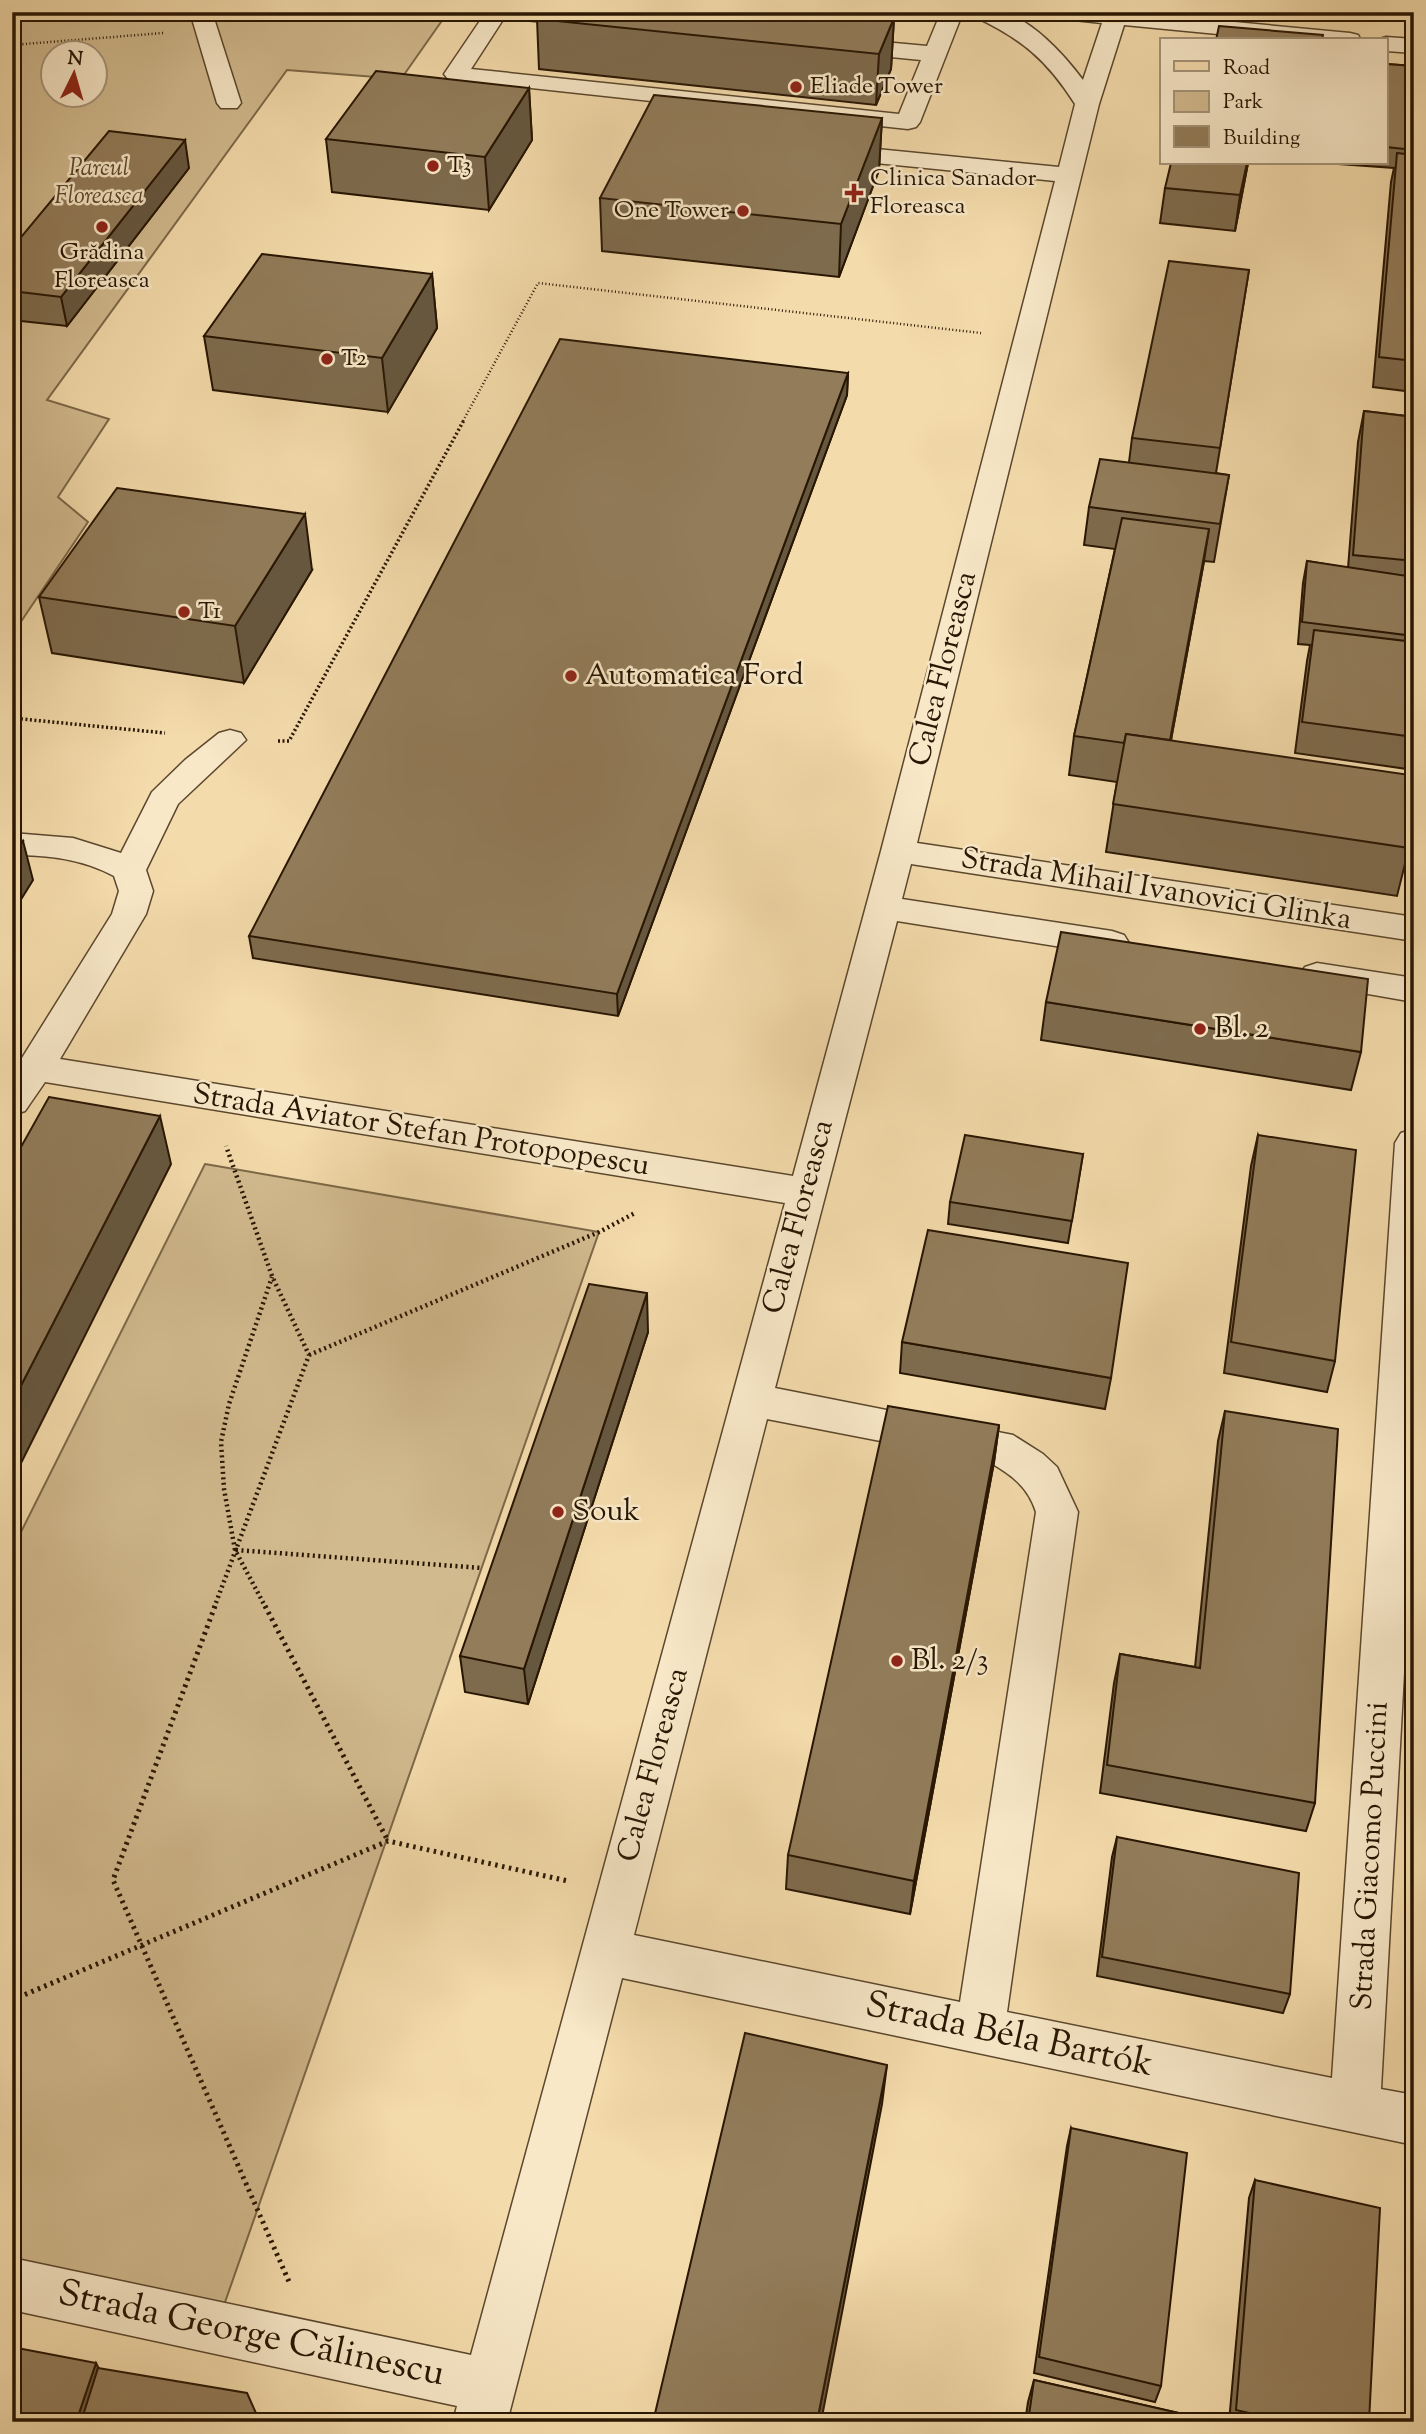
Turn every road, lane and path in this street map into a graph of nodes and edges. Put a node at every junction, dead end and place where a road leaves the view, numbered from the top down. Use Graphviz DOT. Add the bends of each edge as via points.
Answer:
graph roads {
  1 [pos="497,12"];
  2 [pos="515,12"];
  3 [pos="952,12"];
  4 [pos="983,12"];
  5 [pos="1054,12"];
  6 [pos="1116,15"];
  7 [pos="204,21"];
  8 [pos="610,22"];
  9 [pos="1331,38"];
  10 [pos="814,42"];
  11 [pos="1388,44"];
  12 [pos="12,45"];
  13 [pos="1414,46"];
  14 [pos="936,54"];
  15 [pos="229,103"];
  16 [pos="1087,104"];
  17 [pos="797,148"];
  18 [pos="1068,175"];
  19 [pos="1027,338"];
  20 [pos="12,718"];
  21 [pos="230,740"];
  22 [pos="12,844"];
  23 [pos="898,851"];
  24 [pos="129,870"];
  25 [pos="883,907"];
  26 [pos="1414,929"];
  27 [pos="1144,948"];
  28 [pos="1292,971"];
  29 [pos="1414,990"];
  30 [pos="36,1068"];
  31 [pos="203,1096"];
  32 [pos="12,1102"];
  33 [pos="1414,1143"];
  34 [pos="705,1176"];
  35 [pos="806,1192"];
  36 [pos="272,1276"];
  37 [pos="309,1355"];
  38 [pos="751,1400"];
  39 [pos="235,1550"];
  40 [pos="482,1568"];
  41 [pos="388,1841"];
  42 [pos="620,1892"];
  43 [pos="141,1943"];
  44 [pos="605,1952"];
  45 [pos="12,2000"];
  46 [pos="981,2031"];
  47 [pos="1355,2108"];
  48 [pos="1414,2120"];
  49 [pos="12,2284"];
  50 [pos="318,2349"];
  51 [pos="485,2404"];
  1 -- 14 [label="street" via="456,74 908,122"];
  2 -- 8 [label="street"];
  3 -- 14 [label="street"];
  4 -- 16 [label="street" via="1038,42 1056,58"];
  5 -- 6 [label="street"];
  6 -- 9 [label="street"];
  6 -- 16 [label="street, Calea Floreasca"];
  7 -- 12 [label="path"];
  7 -- 15 [label="street"];
  10 -- 14 [label="street"];
  11 -- 13 [label="street"];
  16 -- 18 [label="street, Calea Floreasca"];
  17 -- 18 [label="street"];
  18 -- 19 [label="street, Calea Floreasca"];
  19 -- 21 [label="path" via="538,283 289,741"];
  19 -- 23 [label="street, Calea Floreasca"];
  20 -- 21 [label="path"];
  21 -- 24 [label="street" via="164,799"];
  22 -- 24 [label="street" via="85,852"];
  23 -- 25 [label="street, Calea Floreasca"];
  23 -- 26 [label="street, Strada Mihail Ivanovici Glinka"];
  24 -- 30 [label="street" via="136,891 128,914"];
  25 -- 27 [label="street, Strada Mihail Ivanovici Glinka"];
  25 -- 35 [label="street, Calea Floreasca"];
  28 -- 29 [label="street, Strada Mihail Ivanovici Glinka"];
  30 -- 31 [label="street, Strada Aviator Stefan Protopopescu"];
  30 -- 32 [label="street"];
  31 -- 34 [label="street, Strada Aviator Stefan Protopopescu"];
  31 -- 36 [label="path" via="236,1169"];
  33 -- 47 [label="street, Strada Giacomo Puccini"];
  34 -- 35 [label="street, Strada Aviator Stefan Protopopescu"];
  34 -- 37 [label="path" via="599,1232"];
  35 -- 38 [label="street, Calea Floreasca"];
  36 -- 37 [label="path"];
  36 -- 39 [label="path" via="229,1404 221,1442 223,1489"];
  37 -- 39 [label="path"];
  38 -- 42 [label="street, Calea Floreasca"];
  38 -- 46 [label="street" via="998,1447 1031,1464 1050,1489 1057,1512"];
  39 -- 40 [label="path"];
  39 -- 41 [label="path"];
  39 -- 43 [label="path" via="113,1880"];
  41 -- 42 [label="path"];
  41 -- 43 [label="path"];
  42 -- 44 [label="street, Calea Floreasca"];
  43 -- 45 [label="path"];
  43 -- 50 [label="path"];
  44 -- 46 [label="street, Strada Béla Bartók"];
  44 -- 51 [label="street, Calea Floreasca"];
  46 -- 47 [label="street, Strada Béla Bartók"];
  47 -- 48 [label="street, Strada Béla Bartók"];
  49 -- 50 [label="street, Strada George Călinescu"];
  50 -- 51 [label="street, Strada George Călinescu"];
}
